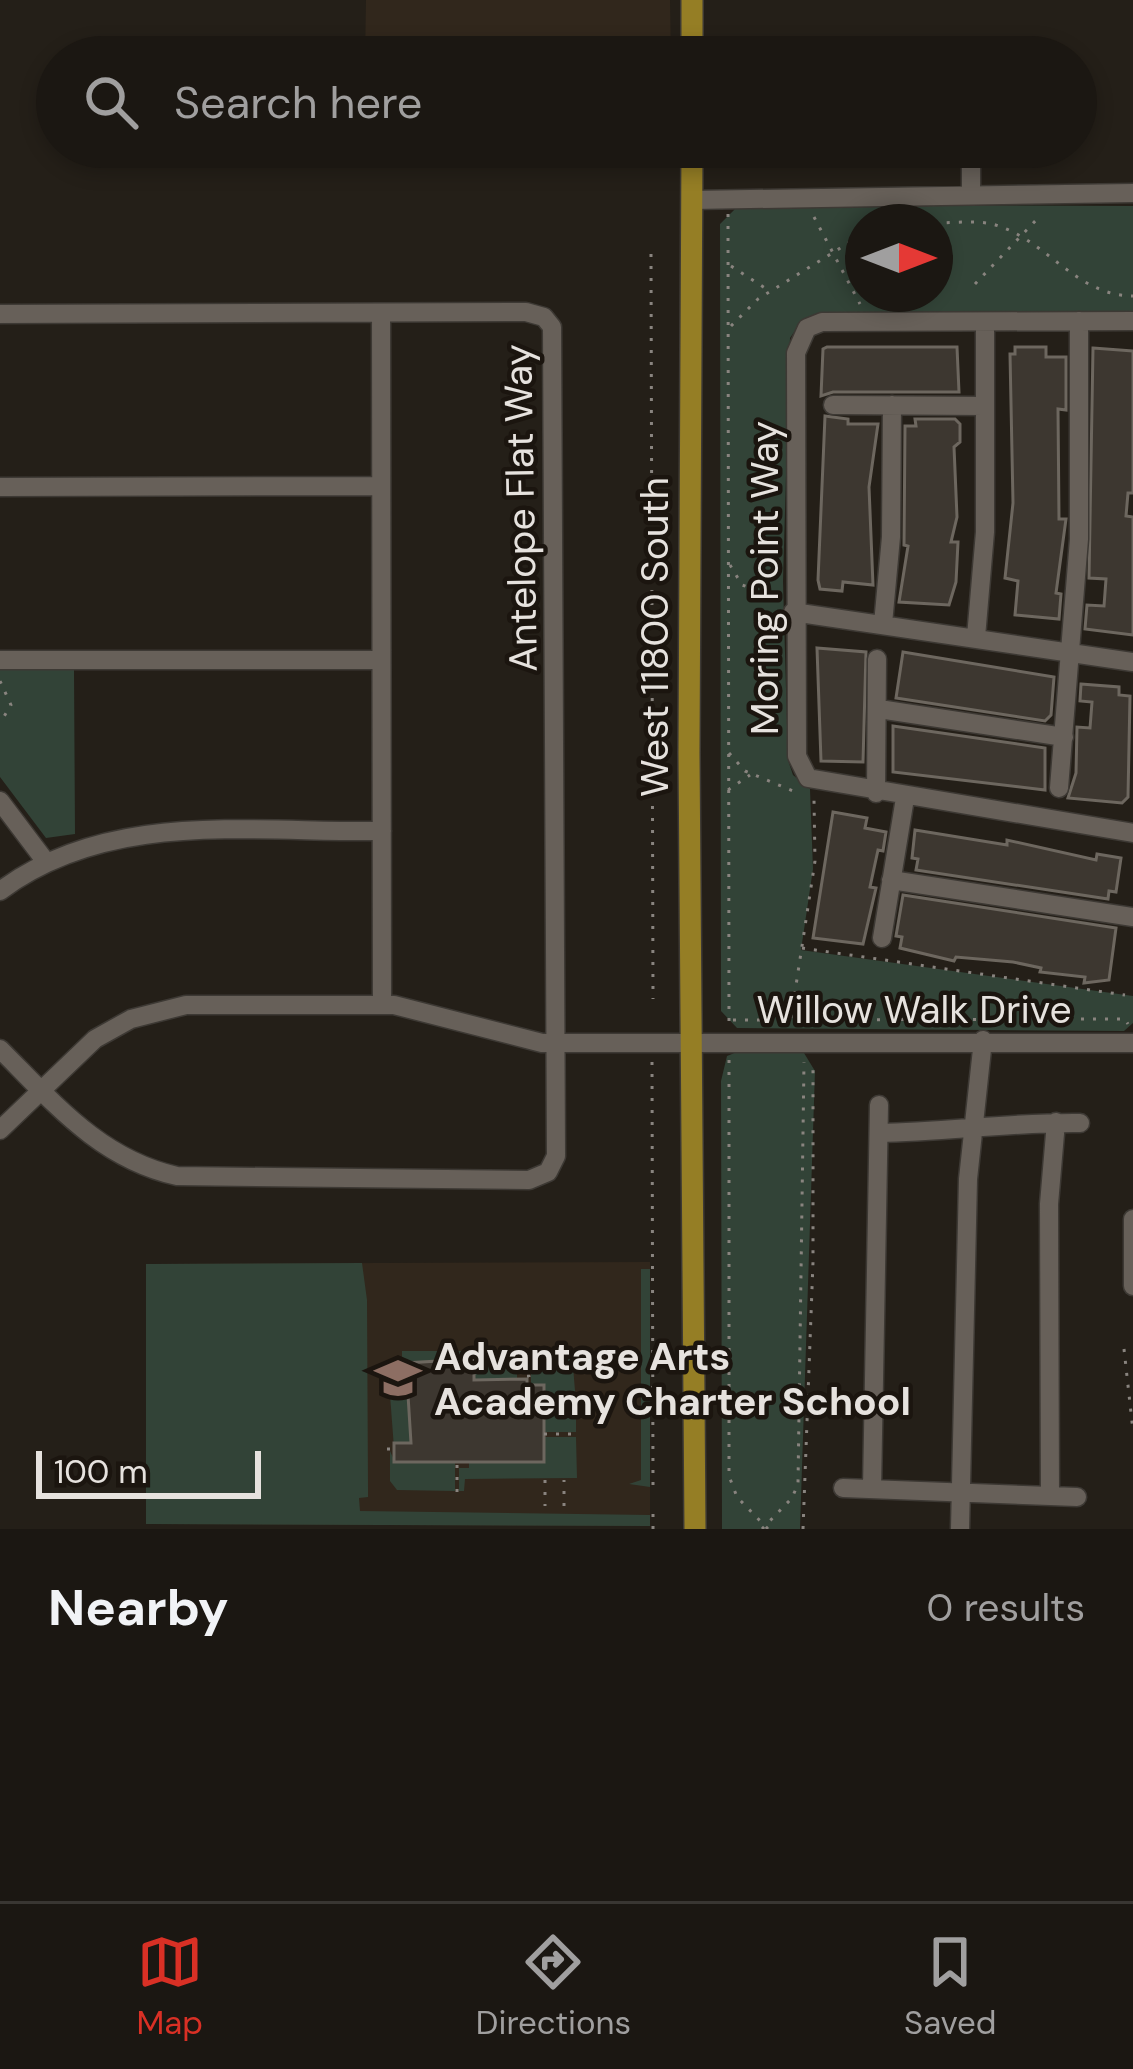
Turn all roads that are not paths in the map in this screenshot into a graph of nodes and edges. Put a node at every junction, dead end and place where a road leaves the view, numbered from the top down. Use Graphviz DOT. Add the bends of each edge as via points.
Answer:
graph roads {
  1 [pos="692,0"];
  2 [pos="692,36"];
  3 [pos="692,168"];
  4 [pos="970,168"];
  5 [pos="1133,193"];
  6 [pos="970,194"];
  7 [pos="692,200"];
  8 [pos="0,314"];
  9 [pos="381,314"];
  10 [pos="1079,321"];
  11 [pos="1133,321"];
  12 [pos="985,322"];
  13 [pos="833,405"];
  14 [pos="892,405"];
  15 [pos="985,406"];
  16 [pos="381,486"];
  17 [pos="0,487"];
  18 [pos="793,612"];
  19 [pos="883,624"];
  20 [pos="976,638"];
  21 [pos="1070,652"];
  22 [pos="381,659"];
  23 [pos="878,659"];
  24 [pos="0,660"];
  25 [pos="1133,662"];
  26 [pos="879,709"];
  27 [pos="1064,737"];
  28 [pos="1059,788"];
  29 [pos="876,793"];
  30 [pos="905,798"];
  31 [pos="0,801"];
  32 [pos="382,831"];
  33 [pos="1133,832"];
  34 [pos="46,862"];
  35 [pos="891,880"];
  36 [pos="0,891"];
  37 [pos="1133,917"];
  38 [pos="882,938"];
  39 [pos="382,1004"];
  40 [pos="991,1035"];
  41 [pos="695,1042"];
  42 [pos="556,1043"];
  43 [pos="1133,1043"];
  44 [pos="0,1049"];
  45 [pos="40,1089"];
  46 [pos="879,1105"];
  47 [pos="1057,1122"];
  48 [pos="1080,1123"];
  49 [pos="975,1127"];
  50 [pos="0,1130"];
  51 [pos="879,1132"];
  52 [pos="1133,1219"];
  53 [pos="1133,1286"];
  54 [pos="843,1488"];
  55 [pos="872,1489"];
  56 [pos="961,1492"];
  57 [pos="1050,1496"];
  58 [pos="1077,1497"];
  59 [pos="695,1529"];
  60 [pos="960,1529"];
  1 -- 2 [label="main road"];
  3 -- 7 [label="main road, West 11800 South"];
  4 -- 6 [label="street"];
  5 -- 6 [label="street"];
  6 -- 7 [label="street"];
  7 -- 41 [label="main road, West 11800 South"];
  8 -- 9 [label="street, Antelope Flat Way"];
  9 -- 16 [label="street"];
  9 -- 42 [label="street, Antelope Flat Way" via="532,312 555,333"];
  10 -- 11 [label="street"];
  10 -- 12 [label="street"];
  10 -- 21 [label="street"];
  12 -- 15 [label="street"];
  12 -- 18 [label="street, Moring Point Way" via="822,322 802,332"];
  13 -- 14 [label="street"];
  14 -- 15 [label="street"];
  14 -- 19 [label="street"];
  15 -- 20 [label="street"];
  16 -- 17 [label="street"];
  16 -- 22 [label="street"];
  18 -- 19 [label="street"];
  18 -- 29 [label="street, Moring Point Way" via="799,766 814,781"];
  19 -- 20 [label="street"];
  20 -- 21 [label="street"];
  21 -- 25 [label="street"];
  21 -- 27 [label="street"];
  22 -- 24 [label="street"];
  22 -- 32 [label="street"];
  23 -- 26 [label="street"];
  26 -- 27 [label="street"];
  26 -- 29 [label="street"];
  27 -- 28 [label="street"];
  29 -- 30 [label="street, Moring Point Way"];
  30 -- 33 [label="street, Moring Point Way"];
  30 -- 35 [label="street"];
  31 -- 34 [label="street"];
  32 -- 34 [label="street" via="151,832"];
  32 -- 39 [label="street"];
  34 -- 36 [label="street"];
  35 -- 37 [label="street"];
  35 -- 38 [label="street"];
  39 -- 42 [label="street, Willow Walk Drive" via="513,1040"];
  39 -- 45 [label="street, Willow Walk Drive" via="205,1004 149,1013 95,1039"];
  40 -- 41 [label="street, Willow Walk Drive"];
  40 -- 43 [label="street, Willow Walk Drive"];
  40 -- 49 [label="street"];
  41 -- 42 [label="street, Willow Walk Drive"];
  41 -- 59 [label="main road, West 11800 South"];
  42 -- 45 [label="street, Antelope Flat Way" via="556,1156 548,1172 529,1180 177,1176 97,1142"];
  44 -- 45 [label="street"];
  45 -- 50 [label="street, Willow Walk Drive"];
  46 -- 51 [label="street"];
  47 -- 48 [label="street"];
  47 -- 49 [label="street"];
  47 -- 57 [label="street" via="1049,1204"];
  49 -- 51 [label="street"];
  49 -- 56 [label="street"];
  51 -- 55 [label="street"];
  52 -- 53 [label="street"];
  54 -- 55 [label="street"];
  55 -- 56 [label="street"];
  56 -- 57 [label="street"];
  56 -- 60 [label="street"];
  57 -- 58 [label="street"];
}
